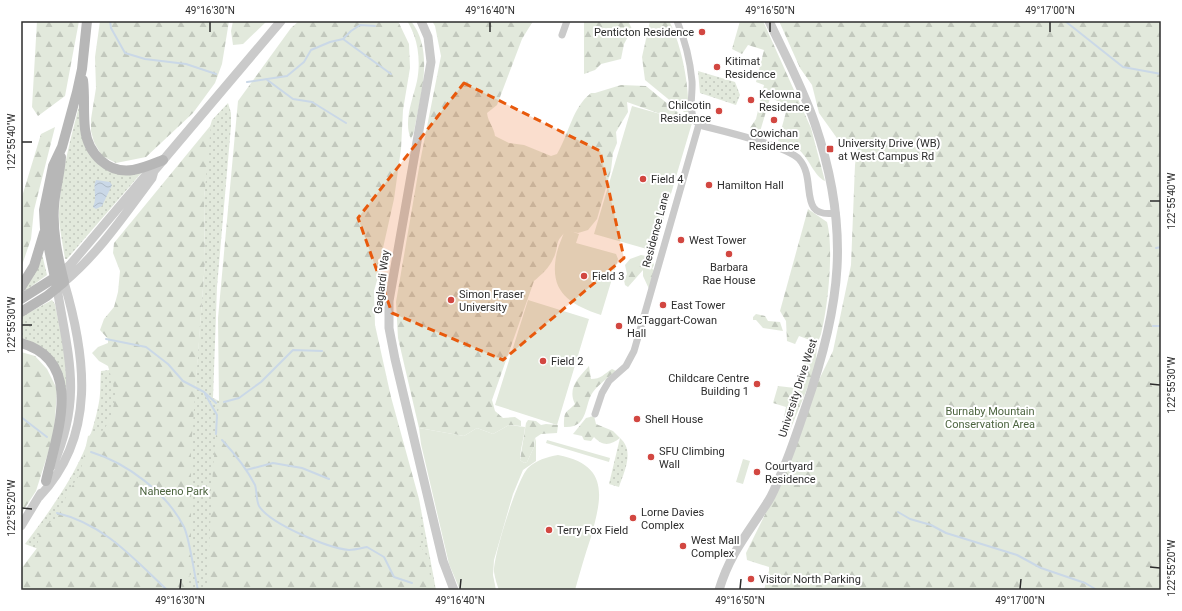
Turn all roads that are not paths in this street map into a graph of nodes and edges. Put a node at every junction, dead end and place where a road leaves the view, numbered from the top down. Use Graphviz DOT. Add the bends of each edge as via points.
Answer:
graph roads {
  1 [pos="87,21"];
  2 [pos="281,21"];
  3 [pos="421,21"];
  4 [pos="567,21"];
  5 [pos="676,21"];
  6 [pos="769,21"];
  7 [pos="562,35"];
  8 [pos="82,69"];
  9 [pos="699,124"];
  10 [pos="62,147"];
  11 [pos="163,160"];
  12 [pos="836,213"];
  13 [pos="45,230"];
  14 [pos="59,280"];
  15 [pos="21,288"];
  16 [pos="21,299"];
  17 [pos="21,312"];
  18 [pos="21,343"];
  19 [pos="595,414"];
  20 [pos="46,481"];
  21 [pos="39,497"];
  22 [pos="21,526"];
  23 [pos="447,575"];
  24 [pos="447,590"];
  25 [pos="454,590"];
  26 [pos="719,590"];
  1 -- 8 [label="main road"];
  2 -- 11 [label="street"];
  3 -- 23 [label="street, Gaglardi Way" via="428,37 431,62 391,288 390,328 395,359"];
  4 -- 7 [label="street"];
  5 -- 9 [label="street" via="684,40 690,67 692,117"];
  6 -- 12 [label="street, University Drive West" via="815,124 831,182"];
  8 -- 10 [label="main road"];
  8 -- 11 [label="main road" via="85,129 90,149 97,158 105,164 123,170 145,167"];
  9 -- 12 [label="street" via="793,154 807,173 809,201 813,208 820,213"];
  9 -- 19 [label="street, Residence Lane" via="634,351 626,366 609,381"];
  10 -- 13 [label="main road" via="53,166 49,183 44,210"];
  10 -- 14 [label="main road" via="54,208"];
  11 -- 14 [label="street" via="154,171 147,174"];
  12 -- 26 [label="street, University Drive West" via="838,274 824,354 770,498 731,556"];
  13 -- 14 [label="main road"];
  13 -- 15 [label="main road" via="34,266"];
  14 -- 16 [label="main road"];
  14 -- 17 [label="main road" via="47,296"];
  14 -- 20 [label="street" via="71,390 67,425"];
  14 -- 21 [label="street" via="81,357 83,394 80,418 73,441 50,485"];
  18 -- 20 [label="main road" via="40,350 56,370 60,381 62,405"];
  20 -- 21 [label="street"];
  21 -- 22 [label="street"];
  23 -- 24 [label="street"];
  23 -- 25 [label="street, Gaglardi Way"];
}
